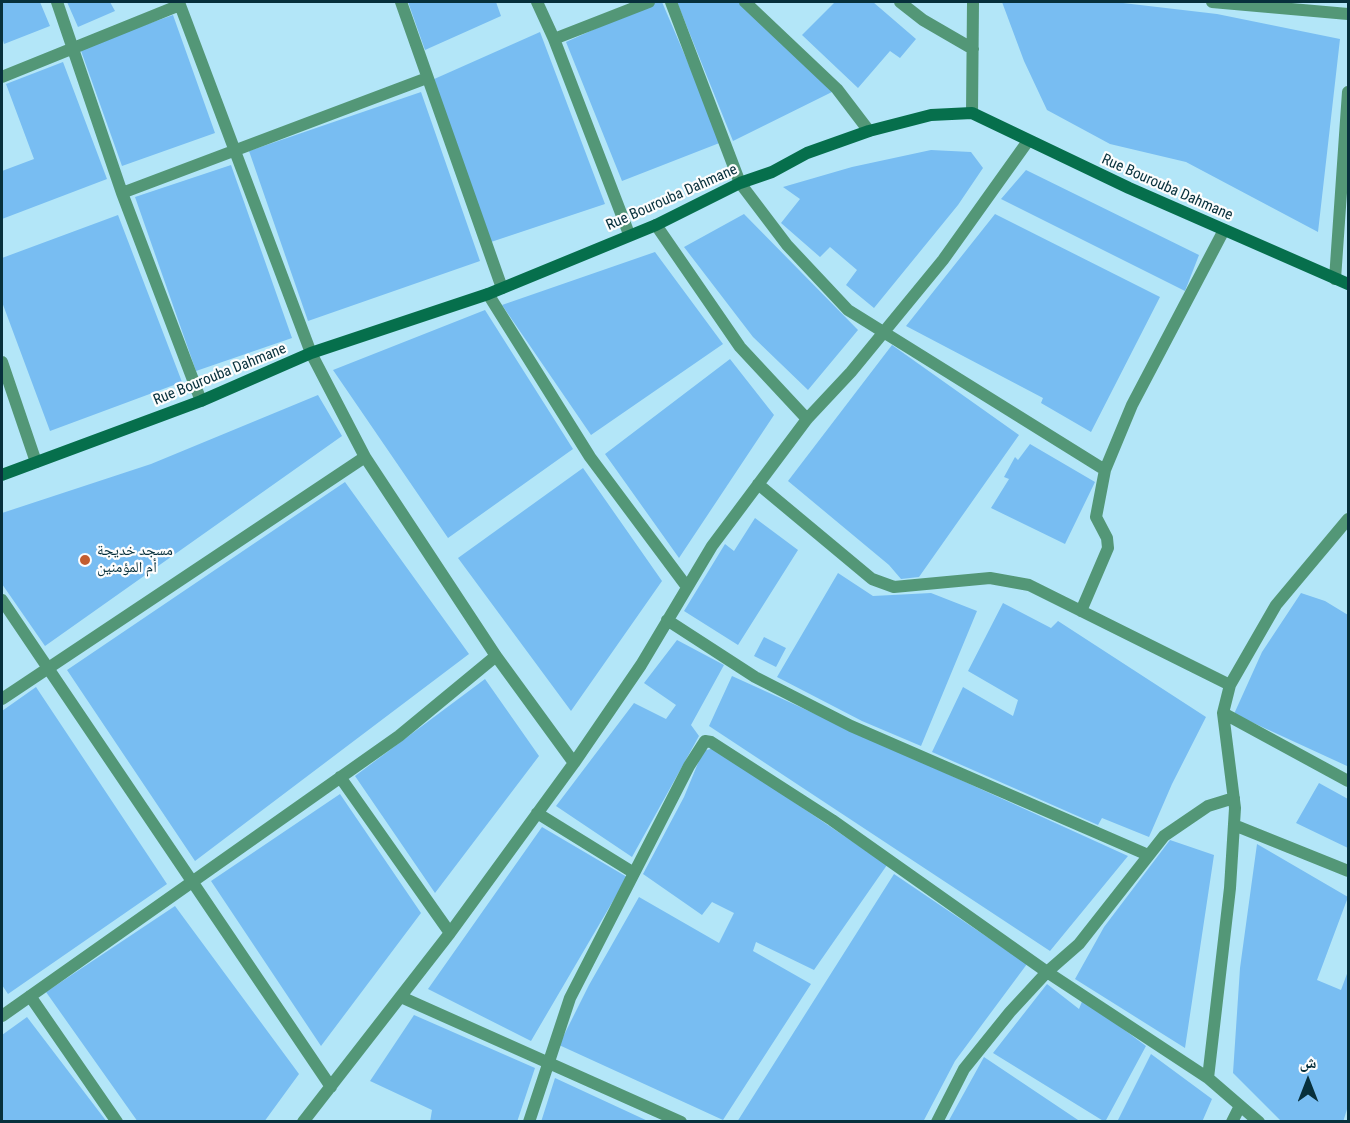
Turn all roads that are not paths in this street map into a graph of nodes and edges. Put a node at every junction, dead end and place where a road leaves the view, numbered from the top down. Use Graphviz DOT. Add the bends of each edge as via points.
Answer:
graph roads {
  1 [pos="57,2"];
  2 [pos="401,2"];
  3 [pos="537,2"];
  4 [pos="649,2"];
  5 [pos="671,2"];
  6 [pos="746,2"];
  7 [pos="900,2"];
  8 [pos="973,2"];
  9 [pos="1212,2"];
  10 [pos="1218,2"];
  11 [pos="183,3"];
  12 [pos="1297,6"];
  13 [pos="1348,14"];
  14 [pos="554,39"];
  15 [pos="73,49"];
  16 [pos="973,49"];
  17 [pos="2,77"];
  18 [pos="427,78"];
  19 [pos="1348,92"];
  20 [pos="972,113"];
  21 [pos="869,131"];
  22 [pos="1028,141"];
  23 [pos="235,151"];
  24 [pos="740,183"];
  25 [pos="122,194"];
  26 [pos="656,225"];
  27 [pos="1224,230"];
  28 [pos="629,234"];
  29 [pos="1335,279"];
  30 [pos="1348,284"];
  31 [pos="502,288"];
  32 [pos="488,294"];
  33 [pos="884,332"];
  34 [pos="310,353"];
  35 [pos="2,362"];
  36 [pos="201,401"];
  37 [pos="807,419"];
  38 [pos="365,456"];
  39 [pos="36,462"];
  40 [pos="1105,470"];
  41 [pos="2,475"];
  42 [pos="758,484"];
  43 [pos="1348,519"];
  44 [pos="687,587"];
  45 [pos="2,600"];
  46 [pos="1081,611"];
  47 [pos="667,620"];
  48 [pos="496,656"];
  49 [pos="48,667"];
  50 [pos="1230,686"];
  51 [pos="2,699"];
  52 [pos="1223,713"];
  53 [pos="574,763"];
  54 [pos="340,777"];
  55 [pos="1348,781"];
  56 [pos="1234,798"];
  57 [pos="537,813"];
  58 [pos="1234,825"];
  59 [pos="1148,855"];
  60 [pos="1348,871"];
  61 [pos="634,873"];
  62 [pos="192,882"];
  63 [pos="450,933"];
  64 [pos="1047,972"];
  65 [pos="30,996"];
  66 [pos="401,997"];
  67 [pos="2,1016"];
  68 [pos="549,1062"];
  69 [pos="1208,1078"];
  70 [pos="331,1087"];
  71 [pos="1240,1106"];
  72 [pos="117,1122"];
  73 [pos="303,1122"];
  74 [pos="529,1122"];
  75 [pos="681,1122"];
  76 [pos="937,1122"];
  77 [pos="1232,1122"];
  78 [pos="1259,1122"];
  1 -- 15 [label="street"];
  2 -- 18 [label="street"];
  3 -- 14 [label="street"];
  4 -- 14 [label="street"];
  5 -- 24 [label="street"];
  6 -- 21 [label="street" via="837,89"];
  7 -- 16 [label="street"];
  8 -- 16 [label="street"];
  9 -- 10 [label="street"];
  10 -- 12 [label="street"];
  11 -- 15 [label="street"];
  11 -- 23 [label="street"];
  12 -- 13 [label="street"];
  14 -- 28 [label="street"];
  15 -- 17 [label="street"];
  15 -- 25 [label="street"];
  16 -- 20 [label="street"];
  18 -- 23 [label="street"];
  18 -- 31 [label="street"];
  19 -- 29 [label="street"];
  20 -- 21 [label="street, Rue Bourouba Dahmane" via="931,115"];
  20 -- 22 [label="street, Rue Bourouba Dahmane"];
  21 -- 24 [label="street, Rue Bourouba Dahmane"];
  22 -- 27 [label="street, Rue Bourouba Dahmane"];
  22 -- 33 [label="street" via="943,260"];
  23 -- 25 [label="street"];
  23 -- 34 [label="street"];
  24 -- 26 [label="street, Rue Bourouba Dahmane"];
  24 -- 33 [label="street" via="787,245 848,310"];
  25 -- 36 [label="street"];
  26 -- 28 [label="street, Rue Bourouba Dahmane"];
  26 -- 37 [label="street" via="740,347"];
  27 -- 29 [label="street, Rue Bourouba Dahmane"];
  27 -- 40 [label="street" via="1132,405"];
  28 -- 31 [label="street, Rue Bourouba Dahmane"];
  29 -- 30 [label="street, Rue Bourouba Dahmane"];
  31 -- 32 [label="street, Rue Bourouba Dahmane"];
  32 -- 34 [label="street, Rue Bourouba Dahmane"];
  32 -- 44 [label="street" via="590,457"];
  33 -- 37 [label="street"];
  33 -- 40 [label="street"];
  34 -- 36 [label="street, Rue Bourouba Dahmane"];
  34 -- 38 [label="street"];
  35 -- 39 [label="street"];
  36 -- 39 [label="street, Rue Bourouba Dahmane"];
  37 -- 42 [label="street"];
  38 -- 48 [label="street"];
  38 -- 49 [label="street"];
  39 -- 41 [label="street, Rue Bourouba Dahmane"];
  40 -- 46 [label="street" via="1096,517 1108,548"];
  42 -- 44 [label="street"];
  42 -- 46 [label="street" via="872,579 894,587 911,587 990,578 1029,585"];
  43 -- 50 [label="street" via="1276,605"];
  44 -- 47 [label="street"];
  45 -- 49 [label="street"];
  46 -- 50 [label="street"];
  47 -- 53 [label="street"];
  47 -- 59 [label="street" via="755,677 851,726"];
  48 -- 53 [label="street"];
  48 -- 54 [label="street" via="399,736"];
  49 -- 51 [label="street"];
  49 -- 62 [label="street"];
  50 -- 52 [label="street"];
  52 -- 55 [label="street"];
  52 -- 56 [label="street"];
  53 -- 57 [label="street"];
  54 -- 62 [label="street"];
  54 -- 63 [label="street"];
  56 -- 58 [label="street"];
  56 -- 59 [label="street" via="1208,806 1185,820"];
  57 -- 61 [label="street"];
  57 -- 63 [label="street"];
  58 -- 60 [label="street"];
  58 -- 69 [label="street"];
  59 -- 64 [label="street" via="1079,944"];
  61 -- 64 [label="street" via="702,743 711,742 909,873"];
  61 -- 68 [label="street" via="570,998"];
  62 -- 65 [label="street"];
  62 -- 70 [label="street"];
  63 -- 66 [label="street"];
  64 -- 69 [label="street"];
  64 -- 76 [label="street" via="964,1069"];
  65 -- 67 [label="street"];
  65 -- 72 [label="street"];
  66 -- 68 [label="street"];
  66 -- 70 [label="street"];
  68 -- 74 [label="street"];
  68 -- 75 [label="street"];
  69 -- 71 [label="street"];
  70 -- 73 [label="street"];
  71 -- 77 [label="street"];
  71 -- 78 [label="street"];
}
